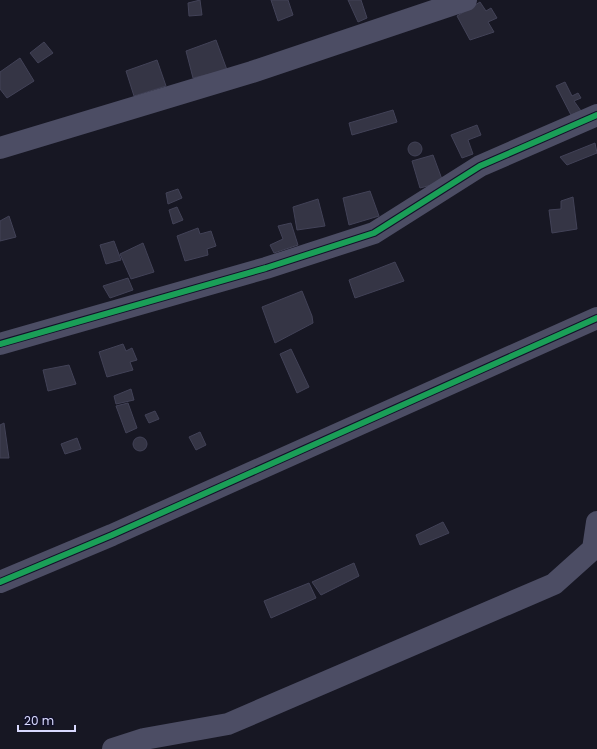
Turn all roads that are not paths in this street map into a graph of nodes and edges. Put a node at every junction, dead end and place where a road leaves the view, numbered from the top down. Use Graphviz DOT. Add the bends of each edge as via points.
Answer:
graph roads {
  1 [pos="466,0"];
  2 [pos="597,115"];
  3 [pos="0,148"];
  4 [pos="597,318"];
  5 [pos="0,344"];
  6 [pos="597,522"];
  7 [pos="0,582"];
  8 [pos="113,749"];
  1 -- 3 [label="street" via="252,72"];
  2 -- 5 [label="street" via="480,166 374,233 266,268"];
  4 -- 7 [label="street" via="112,535"];
  6 -- 8 [label="street" via="593,549 554,584 228,724 144,739"];
}
